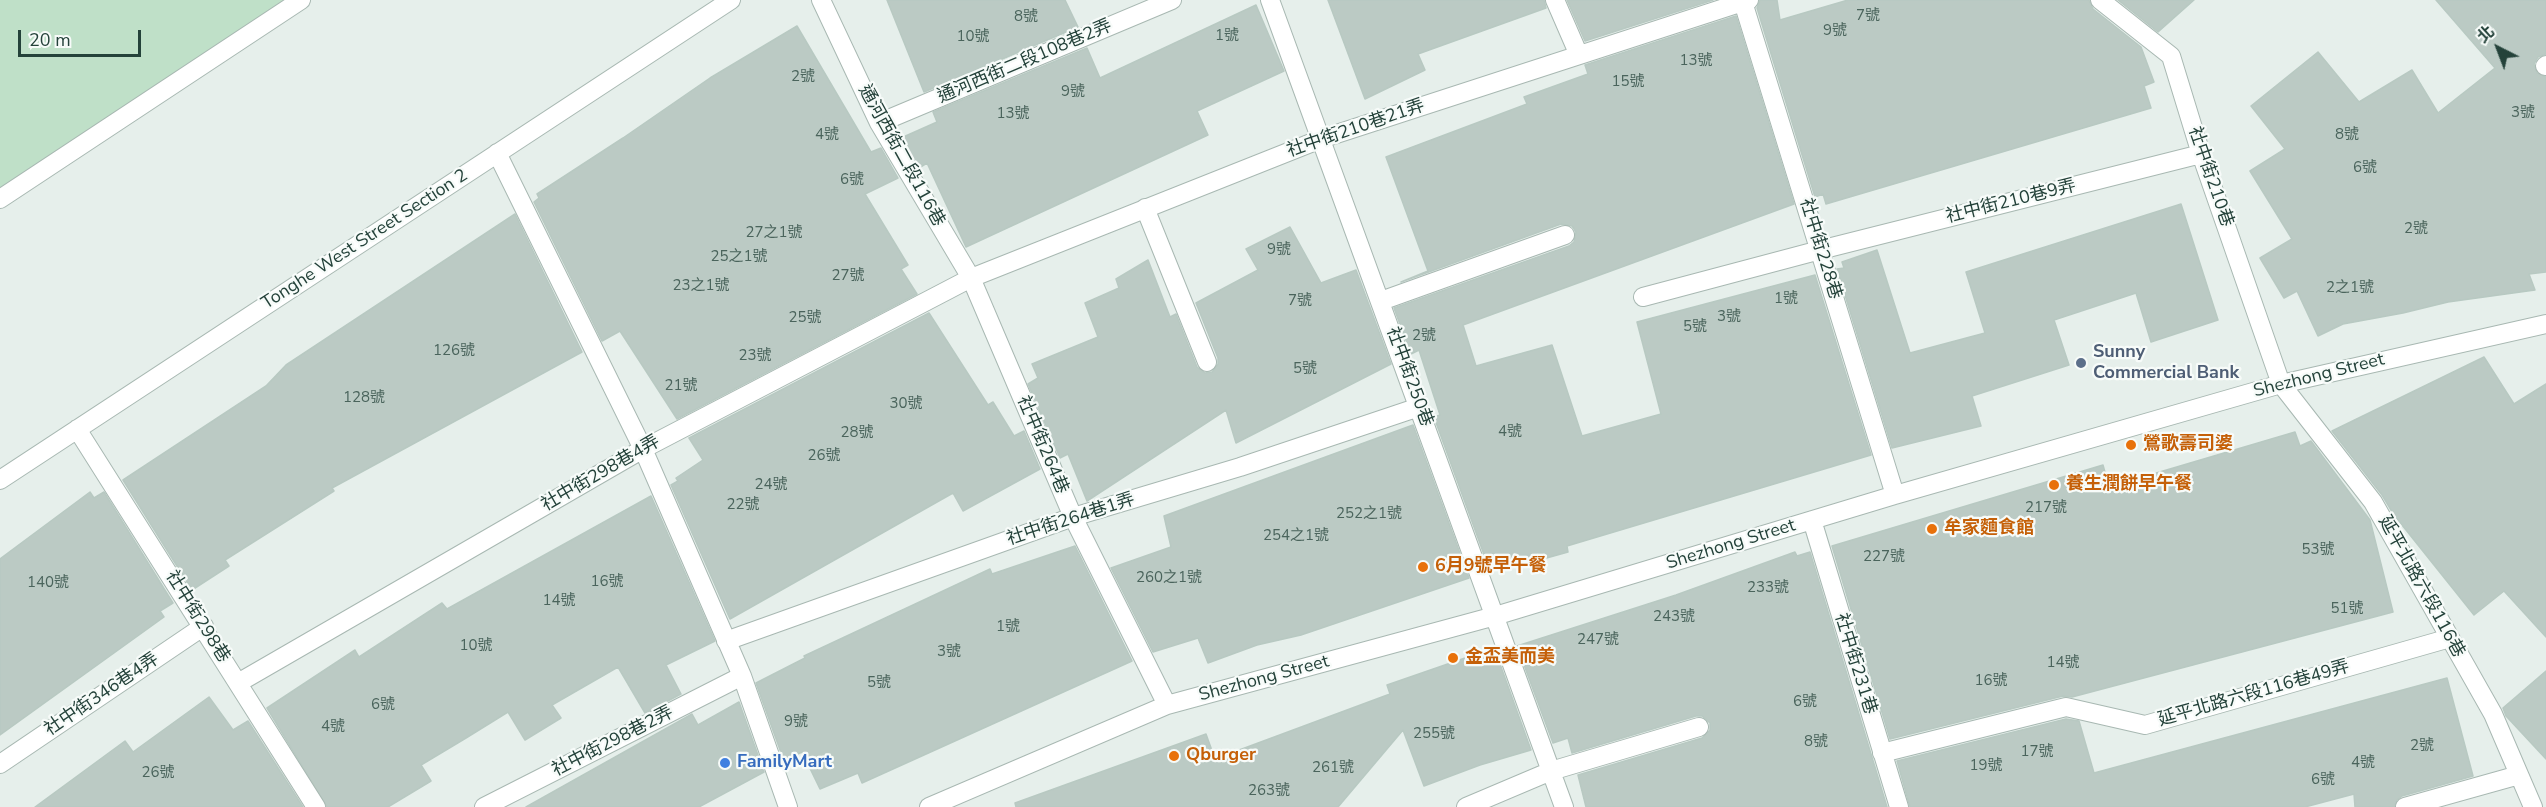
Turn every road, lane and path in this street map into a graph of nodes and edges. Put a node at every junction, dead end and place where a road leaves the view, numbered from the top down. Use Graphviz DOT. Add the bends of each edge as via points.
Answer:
graph roads {
  1 [pos="301,0"];
  2 [pos="731,0"];
  3 [pos="821,0"];
  4 [pos="1172,0"];
  5 [pos="1270,0"];
  6 [pos="1555,0"];
  7 [pos="2100,0"];
  8 [pos="1746,1"];
  9 [pos="1578,53"];
  10 [pos="879,123"];
  11 [pos="1321,139"];
  12 [pos="497,153"];
  13 [pos="2201,154"];
  14 [pos="0,199"];
  15 [pos="1145,208"];
  16 [pos="1565,235"];
  17 [pos="1820,250"];
  18 [pos="970,278"];
  19 [pos="1643,297"];
  20 [pos="1381,301"];
  21 [pos="2546,324"];
  22 [pos="1207,362"];
  23 [pos="2281,384"];
  24 [pos="1419,407"];
  25 [pos="77,429"];
  26 [pos="643,449"];
  27 [pos="0,480"];
  28 [pos="1895,495"];
  29 [pos="1073,517"];
  30 [pos="1812,520"];
  31 [pos="1495,616"];
  32 [pos="204,626"];
  33 [pos="2450,638"];
  34 [pos="726,641"];
  35 [pos="742,676"];
  36 [pos="238,682"];
  37 [pos="1167,705"];
  38 [pos="1699,727"];
  39 [pos="1882,753"];
  40 [pos="0,764"];
  41 [pos="1551,771"];
  42 [pos="2519,776"];
  43 [pos="316,807"];
  44 [pos="484,807"];
  45 [pos="788,807"];
  46 [pos="928,807"];
  47 [pos="1466,807"];
  48 [pos="1564,807"];
  49 [pos="1899,807"];
  50 [pos="2405,807"];
  51 [pos="2533,807"];
  1 -- 14 [label="street"];
  2 -- 12 [label="street, Tonghe West Street Section 2"];
  3 -- 10 [label="street, 通河西街二段116巷"];
  4 -- 10 [label="street, 通河西街二段108巷2弄"];
  5 -- 11 [label="street, 社中街250巷"];
  6 -- 9 [label="street"];
  7 -- 13 [label="street, 社中街210巷" via="2171,56"];
  8 -- 9 [label="street, 社中街210巷21弄"];
  8 -- 17 [label="street, 社中街228巷"];
  9 -- 11 [label="street, 社中街210巷21弄"];
  10 -- 18 [label="street, 通河西街二段116巷"];
  11 -- 15 [label="street, 社中街210巷21弄"];
  11 -- 20 [label="street, 社中街250巷"];
  12 -- 25 [label="street, Tonghe West Street Section 2"];
  12 -- 26 [label="street"];
  13 -- 17 [label="street, 社中街210巷9弄"];
  13 -- 23 [label="street, 社中街210巷"];
  15 -- 18 [label="street, 社中街210巷21弄"];
  15 -- 22 [label="street"];
  16 -- 20 [label="street"];
  17 -- 19 [label="street, 社中街210巷9弄"];
  17 -- 28 [label="street, 社中街228巷"];
  18 -- 26 [label="street, 社中街298巷4弄"];
  18 -- 29 [label="street, 社中街264巷"];
  20 -- 24 [label="street, 社中街250巷"];
  21 -- 23 [label="street, Shezhong Street"];
  23 -- 28 [label="street, Shezhong Street"];
  23 -- 33 [label="street, 延平北路六段116巷" via="2373,502"];
  24 -- 29 [label="street, 社中街264巷1弄" via="1240,468"];
  24 -- 31 [label="street, 社中街250巷"];
  25 -- 27 [label="street, Tonghe West Street Section 2"];
  25 -- 32 [label="street, 社中街298巷"];
  26 -- 34 [label="street"];
  26 -- 36 [label="street, 社中街298巷4弄"];
  28 -- 30 [label="street, Shezhong Street"];
  29 -- 34 [label="street, 社中街264巷1弄"];
  29 -- 37 [label="street, 社中街264巷"];
  30 -- 31 [label="street, Shezhong Street"];
  30 -- 39 [label="street, 社中街231巷"];
  31 -- 37 [label="street, Shezhong Street"];
  31 -- 41 [label="street, 社中街250巷"];
  32 -- 36 [label="street, 社中街298巷"];
  32 -- 40 [label="street, 社中街346巷4弄"];
  33 -- 39 [label="street, 延平北路六段116巷49弄" via="2145,725 2066,707"];
  33 -- 42 [label="street, 延平北路六段116巷" via="2493,714"];
  34 -- 35 [label="street"];
  35 -- 44 [label="street, 社中街298巷2弄"];
  35 -- 45 [label="street"];
  36 -- 43 [label="street, 社中街298巷"];
  37 -- 46 [label="street, Shezhong Street"];
  38 -- 41 [label="street"];
  39 -- 49 [label="street, 社中街231巷"];
  41 -- 47 [label="street"];
  41 -- 48 [label="street, 社中街250巷"];
  42 -- 50 [label="street"];
  42 -- 51 [label="street, 延平北路六段116巷"];
}
